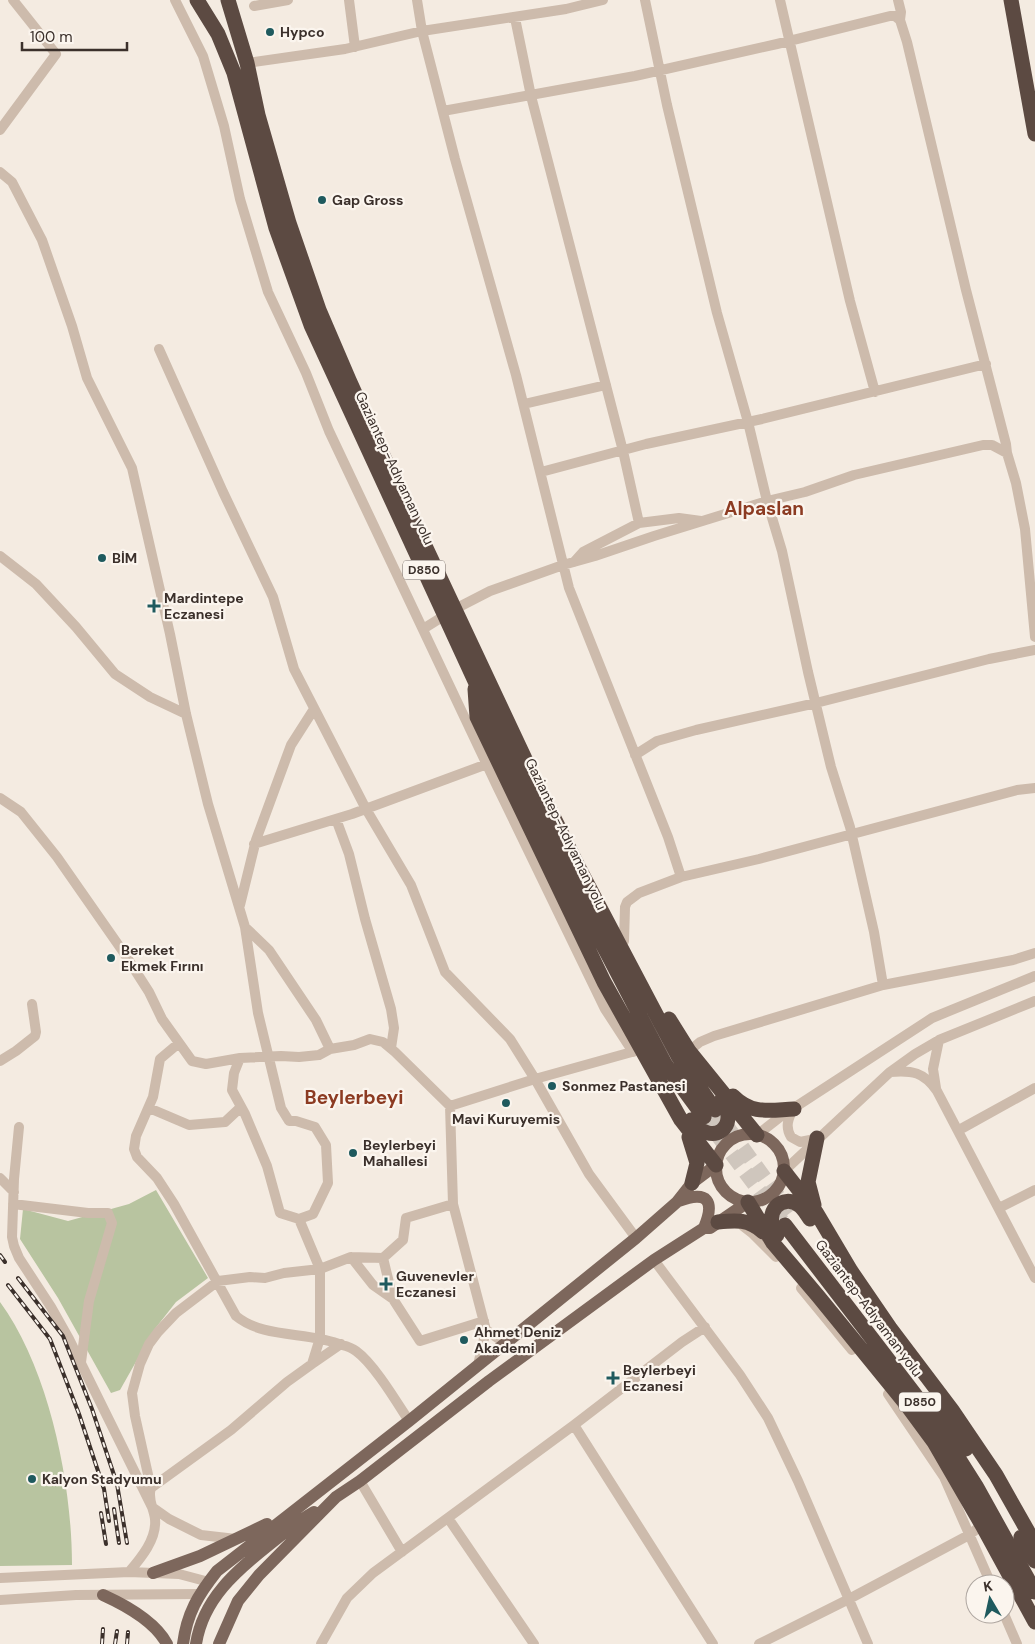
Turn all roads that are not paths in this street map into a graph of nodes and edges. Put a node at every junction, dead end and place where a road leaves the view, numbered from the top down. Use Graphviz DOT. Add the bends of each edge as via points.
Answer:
graph roads {
  1 [pos="13,0"];
  2 [pos="174,0"];
  3 [pos="198,0"];
  4 [pos="288,0"];
  5 [pos="349,0"];
  6 [pos="417,0"];
  7 [pos="603,0"];
  8 [pos="645,0"];
  9 [pos="780,0"];
  10 [pos="898,0"];
  11 [pos="1011,0"];
  12 [pos="231,5"];
  13 [pos="254,6"];
  14 [pos="515,18"];
  15 [pos="900,20"];
  16 [pos="422,32"];
  17 [pos="788,41"];
  18 [pos="355,47"];
  19 [pos="248,62"];
  20 [pos="659,70"];
  21 [pos="531,96"];
  22 [pos="443,112"];
  23 [pos="0,130"];
  24 [pos="1035,134"];
  25 [pos="0,172"];
  26 [pos="159,348"];
  27 [pos="986,364"];
  28 [pos="606,384"];
  29 [pos="875,392"];
  30 [pos="524,404"];
  31 [pos="748,422"];
  32 [pos="623,450"];
  33 [pos="1006,453"];
  34 [pos="541,472"];
  35 [pos="767,501"];
  36 [pos="704,521"];
  37 [pos="639,523"];
  38 [pos="0,556"];
  39 [pos="574,562"];
  40 [pos="563,565"];
  41 [pos="450,612"];
  42 [pos="423,629"];
  43 [pos="1035,637"];
  44 [pos="1035,650"];
  45 [pos="478,674"];
  46 [pos="816,703"];
  47 [pos="314,709"];
  48 [pos="186,714"];
  49 [pos="635,755"];
  50 [pos="487,764"];
  51 [pos="1035,788"];
  52 [pos="0,798"];
  53 [pos="366,809"];
  54 [pos="336,819"];
  55 [pos="852,833"];
  56 [pos="254,844"];
  57 [pos="681,877"];
  58 [pos="240,906"];
  59 [pos="245,926"];
  60 [pos="624,941"];
  61 [pos="1035,953"];
  62 [pos="1035,976"];
  63 [pos="883,985"];
  64 [pos="1035,1001"];
  65 [pos="32,1004"];
  66 [pos="939,1040"];
  67 [pos="179,1043"];
  68 [pos="391,1048"];
  69 [pos="330,1049"];
  70 [pos="637,1051"];
  71 [pos="268,1056"];
  72 [pos="694,1056"];
  73 [pos="240,1058"];
  74 [pos="0,1060"];
  75 [pos="653,1069"];
  76 [pos="890,1072"];
  77 [pos="535,1079"];
  78 [pos="1035,1088"];
  79 [pos="937,1091"];
  80 [pos="450,1106"];
  81 [pos="241,1107"];
  82 [pos="149,1108"];
  83 [pos="794,1109"];
  84 [pos="709,1114"];
  85 [pos="681,1120"];
  86 [pos="19,1127"];
  87 [pos="959,1130"];
  88 [pos="756,1135"];
  89 [pos="817,1138"];
  90 [pos="716,1165"];
  91 [pos="784,1171"];
  92 [pos="0,1178"];
  93 [pos="692,1183"];
  94 [pos="1035,1190"];
  95 [pos="14,1192"];
  96 [pos="677,1202"];
  97 [pos="748,1202"];
  98 [pos="13,1204"];
  99 [pos="453,1204"];
  100 [pos="1000,1208"];
  101 [pos="816,1212"];
  102 [pos="299,1219"];
  103 [pos="734,1220"];
  104 [pos="718,1222"];
  105 [pos="704,1228"];
  106 [pos="636,1238"];
  107 [pos="773,1243"];
  108 [pos="351,1257"];
  109 [pos="383,1258"];
  110 [pos="654,1260"];
  111 [pos="320,1269"];
  112 [pos="851,1271"];
  113 [pos="1035,1278"];
  114 [pos="218,1281"];
  115 [pos="818,1296"];
  116 [pos="393,1299"];
  117 [pos="485,1325"];
  118 [pos="705,1327"];
  119 [pos="320,1338"];
  120 [pos="505,1343"];
  121 [pos="341,1344"];
  122 [pos="81,1363"];
  123 [pos="312,1364"];
  124 [pos="478,1365"];
  125 [pos="409,1421"];
  126 [pos="574,1425"];
  127 [pos="360,1481"];
  128 [pos="151,1488"];
  129 [pos="336,1497"];
  130 [pos="152,1507"];
  131 [pos="296,1509"];
  132 [pos="448,1518"];
  133 [pos="982,1525"];
  134 [pos="969,1535"];
  135 [pos="237,1540"];
  136 [pos="1035,1544"];
  137 [pos="402,1552"];
  138 [pos="1035,1562"];
  139 [pos="129,1572"];
  140 [pos="153,1573"];
  141 [pos="986,1574"];
  142 [pos="0,1578"];
  143 [pos="209,1582"];
  144 [pos="1035,1592"];
  145 [pos="200,1594"];
  146 [pos="216,1594"];
  147 [pos="103,1595"];
  148 [pos="848,1599"];
  149 [pos="0,1600"];
  150 [pos="1035,1622"];
  151 [pos="1008,1624"];
  152 [pos="167,1644"];
  153 [pos="183,1644"];
  154 [pos="196,1644"];
  155 [pos="219,1644"];
  156 [pos="322,1644"];
  157 [pos="534,1644"];
  158 [pos="713,1644"];
  159 [pos="759,1644"];
  160 [pos="868,1644"];
  161 [pos="1017,1644"];
  1 -- 23 [label="street" via="56,54"];
  2 -- 42 [label="street" via="203,56 268,292 329,431"];
  3 -- 41 [label="highway, Gaziantep-Adıyaman yolu / D850" via="218,34 234,73 276,228 311,325"];
  4 -- 13 [label="street"];
  5 -- 18 [label="street"];
  6 -- 16 [label="street"];
  7 -- 14 [label="street"];
  8 -- 20 [label="street"];
  9 -- 17 [label="street"];
  10 -- 15 [label="street"];
  11 -- 24 [label="highway"];
  12 -- 19 [label="highway, Gaziantep-Adıyaman yolu / D850"];
  14 -- 16 [label="street"];
  14 -- 21 [label="street"];
  15 -- 17 [label="street" via="890,16"];
  15 -- 27 [label="street"];
  16 -- 18 [label="street"];
  16 -- 22 [label="street"];
  17 -- 20 [label="street"];
  17 -- 29 [label="street"];
  18 -- 19 [label="street"];
  19 -- 41 [label="highway, Gaziantep-Adıyaman yolu / D850" via="273,170 319,310"];
  20 -- 21 [label="street"];
  20 -- 31 [label="street" via="717,312"];
  21 -- 22 [label="street"];
  21 -- 28 [label="street"];
  22 -- 30 [label="street"];
  25 -- 48 [label="street" via="12,182 42,240 87,378 132,468"];
  26 -- 47 [label="street" via="274,597 294,669"];
  27 -- 29 [label="street"];
  27 -- 33 [label="street"];
  28 -- 30 [label="street"];
  28 -- 32 [label="street"];
  29 -- 31 [label="street"];
  30 -- 34 [label="street"];
  31 -- 32 [label="street"];
  31 -- 35 [label="street"];
  32 -- 34 [label="street"];
  32 -- 37 [label="street"];
  33 -- 35 [label="street" via="992,446 976,445 854,475"];
  33 -- 43 [label="street" via="1025,529"];
  34 -- 40 [label="street"];
  35 -- 36 [label="street"];
  35 -- 46 [label="street" via="782,551"];
  36 -- 37 [label="street" via="679,518"];
  36 -- 39 [label="street"];
  37 -- 39 [label="street" via="583,552"];
  38 -- 48 [label="street" via="36,584 115,674 150,697"];
  39 -- 40 [label="street"];
  40 -- 41 [label="street" via="490,591"];
  40 -- 49 [label="street" via="569,588"];
  41 -- 42 [label="street"];
  41 -- 45 [label="highway, Gaziantep-Adıyaman yolu / D850"];
  42 -- 50 [label="street"];
  44 -- 46 [label="street"];
  45 -- 60 [label="highway" via="498,685"];
  45 -- 70 [label="highway" via="477,716"];
  45 -- 84 [label="highway, Gaziantep-Adıyaman yolu / D850" via="568,878 666,1064"];
  46 -- 49 [label="street" via="657,741"];
  46 -- 55 [label="street" via="831,767"];
  47 -- 53 [label="street"];
  47 -- 56 [label="street" via="290,745"];
  48 -- 58 [label="street" via="208,804"];
  49 -- 57 [label="street"];
  50 -- 53 [label="street"];
  50 -- 70 [label="street" via="605,1009"];
  51 -- 55 [label="street"];
  52 -- 67 [label="street" via="21,812 58,856 124,952"];
  53 -- 54 [label="street"];
  53 -- 77 [label="street" via="410,885 445,972 510,1039"];
  54 -- 56 [label="street"];
  54 -- 68 [label="street" via="356,876 391,1010 394,1028"];
  55 -- 57 [label="street"];
  55 -- 63 [label="street"];
  56 -- 58 [label="street"];
  57 -- 60 [label="street" via="639,893 627,902"];
  58 -- 59 [label="street"];
  59 -- 69 [label="street" via="269,950 316,1020"];
  59 -- 71 [label="street"];
  60 -- 72 [label="highway" via="643,978"];
  61 -- 63 [label="street"];
  62 -- 83 [label="street" via="932,1018"];
  63 -- 72 [label="street" via="714,1036 700,1042"];
  64 -- 66 [label="street"];
  65 -- 74 [label="street" via="35,1036"];
  66 -- 76 [label="street"];
  66 -- 79 [label="street" via="933,1069"];
  67 -- 73 [label="street" via="192,1061 206,1064"];
  67 -- 82 [label="street" via="160,1058"];
  68 -- 69 [label="street" via="370,1039"];
  68 -- 80 [label="street"];
  69 -- 71 [label="street" via="318,1055"];
  70 -- 75 [label="highway"];
  70 -- 77 [label="street"];
  71 -- 73 [label="street"];
  71 -- 102 [label="street" via="281,1108 287,1118 315,1127 326,1145 328,1184 313,1214"];
  72 -- 75 [label="highway" via="728,1111 728,1121 718,1132 708,1134 699,1130"];
  72 -- 83 [label="highway" via="740,1103 764,1111"];
  72 -- 88 [label="highway"];
  73 -- 81 [label="street" via="232,1090"];
  75 -- 85 [label="highway"];
  76 -- 79 [label="street" via="911,1071 930,1080"];
  76 -- 89 [label="street"];
  77 -- 80 [label="street"];
  77 -- 106 [label="street" via="589,1174"];
  78 -- 87 [label="street"];
  79 -- 87 [label="street"];
  80 -- 99 [label="street"];
  81 -- 82 [label="street" via="225,1122 189,1125"];
  81 -- 102 [label="street" via="267,1166 280,1214"];
  82 -- 114 [label="street" via="136,1136 134,1149 174,1204"];
  83 -- 88 [label="street"];
  83 -- 89 [label="street" via="787,1127 791,1137 800,1142"];
  85 -- 90 [label="highway"];
  85 -- 93 [label="highway" via="697,1163"];
  86 -- 95 [label="street"];
  87 -- 100 [label="street"];
  88 -- 90 [label="main road" via="730,1140 720,1151"];
  88 -- 91 [label="main road" via="777,1148"];
  89 -- 91 [label="street"];
  89 -- 101 [label="highway" via="808,1182"];
  90 -- 93 [label="main road"];
  90 -- 97 [label="main road" via="717,1178 723,1190"];
  91 -- 97 [label="main road" via="779,1185 770,1195"];
  91 -- 101 [label="highway"];
  92 -- 95 [label="street"];
  93 -- 96 [label="main road"];
  94 -- 100 [label="street"];
  95 -- 98 [label="street"];
  96 -- 105 [label="main road" via="692,1196 706,1200 710,1214"];
  96 -- 106 [label="main road"];
  97 -- 104 [label="main road"];
  97 -- 107 [label="highway"];
  98 -- 122 [label="street" via="15,1250"];
  98 -- 122 [label="street" via="105,1212 111,1218 89,1301"];
  99 -- 109 [label="street" via="406,1218 404,1240"];
  99 -- 117 [label="street"];
  100 -- 113 [label="street"];
  101 -- 112 [label="highway"];
  102 -- 111 [label="street"];
  103 -- 104 [label="highway"];
  103 -- 107 [label="highway" via="753,1224"];
  103 -- 134 [label="street" via="775,1255 895,1402 944,1478"];
  104 -- 105 [label="main road"];
  105 -- 110 [label="main road"];
  106 -- 120 [label="main road"];
  107 -- 115 [label="highway"];
  108 -- 109 [label="street"];
  108 -- 111 [label="street"];
  108 -- 116 [label="street" via="373,1285"];
  109 -- 116 [label="street"];
  110 -- 118 [label="street"];
  110 -- 127 [label="main road" via="489,1380"];
  111 -- 114 [label="street" via="265,1278"];
  111 -- 119 [label="street"];
  112 -- 115 [label="highway" via="800,1206 789,1202 777,1205 770,1219 773,1230"];
  112 -- 136 [label="highway" via="996,1475"];
  114 -- 119 [label="street" via="236,1316 244,1322 258,1329"];
  114 -- 128 [label="street" via="176,1313 158,1332 149,1344 136,1375 132,1393 135,1416"];
  115 -- 133 [label="highway" via="934,1442"];
  116 -- 117 [label="street" via="420,1340"];
  117 -- 120 [label="street"];
  117 -- 124 [label="street"];
  118 -- 126 [label="street"];
  118 -- 148 [label="street" via="768,1418"];
  119 -- 121 [label="street"];
  119 -- 123 [label="street"];
  120 -- 124 [label="main road"];
  121 -- 123 [label="street"];
  121 -- 125 [label="street" via="355,1350 373,1369"];
  122 -- 130 [label="street"];
  123 -- 128 [label="street" via="231,1430"];
  124 -- 125 [label="main road"];
  125 -- 131 [label="main road"];
  126 -- 132 [label="street"];
  126 -- 158 [label="street"];
  127 -- 129 [label="main road"];
  127 -- 137 [label="street"];
  128 -- 130 [label="street"];
  129 -- 146 [label="main road" via="247,1562"];
  129 -- 155 [label="main road" via="259,1575 238,1601"];
  130 -- 135 [label="street" via="201,1535"];
  130 -- 139 [label="street" via="153,1534 144,1553"];
  131 -- 135 [label="main road"];
  131 -- 143 [label="main road" via="218,1571"];
  132 -- 137 [label="street"];
  132 -- 157 [label="street"];
  133 -- 134 [label="street"];
  133 -- 150 [label="highway"];
  134 -- 141 [label="street"];
  134 -- 148 [label="street"];
  135 -- 140 [label="main road"];
  137 -- 156 [label="street" via="347,1598"];
  138 -- 144 [label="highway, Gaziantep-Adıyaman yolu / D850" via="984,1474 937,1407 789,1221 933,1418 976,1486"];
  139 -- 140 [label="street"];
  139 -- 142 [label="street"];
  140 -- 143 [label="street" via="179,1574"];
  143 -- 145 [label="main road"];
  143 -- 146 [label="main road"];
  145 -- 146 [label="main road"];
  145 -- 147 [label="street"];
  145 -- 153 [label="main road" via="189,1615"];
  146 -- 154 [label="main road" via="201,1623"];
  147 -- 149 [label="street"];
  147 -- 152 [label="main road" via="144,1619"];
  148 -- 159 [label="street"];
  148 -- 160 [label="street"];
  151 -- 161 [label="street"];
}
